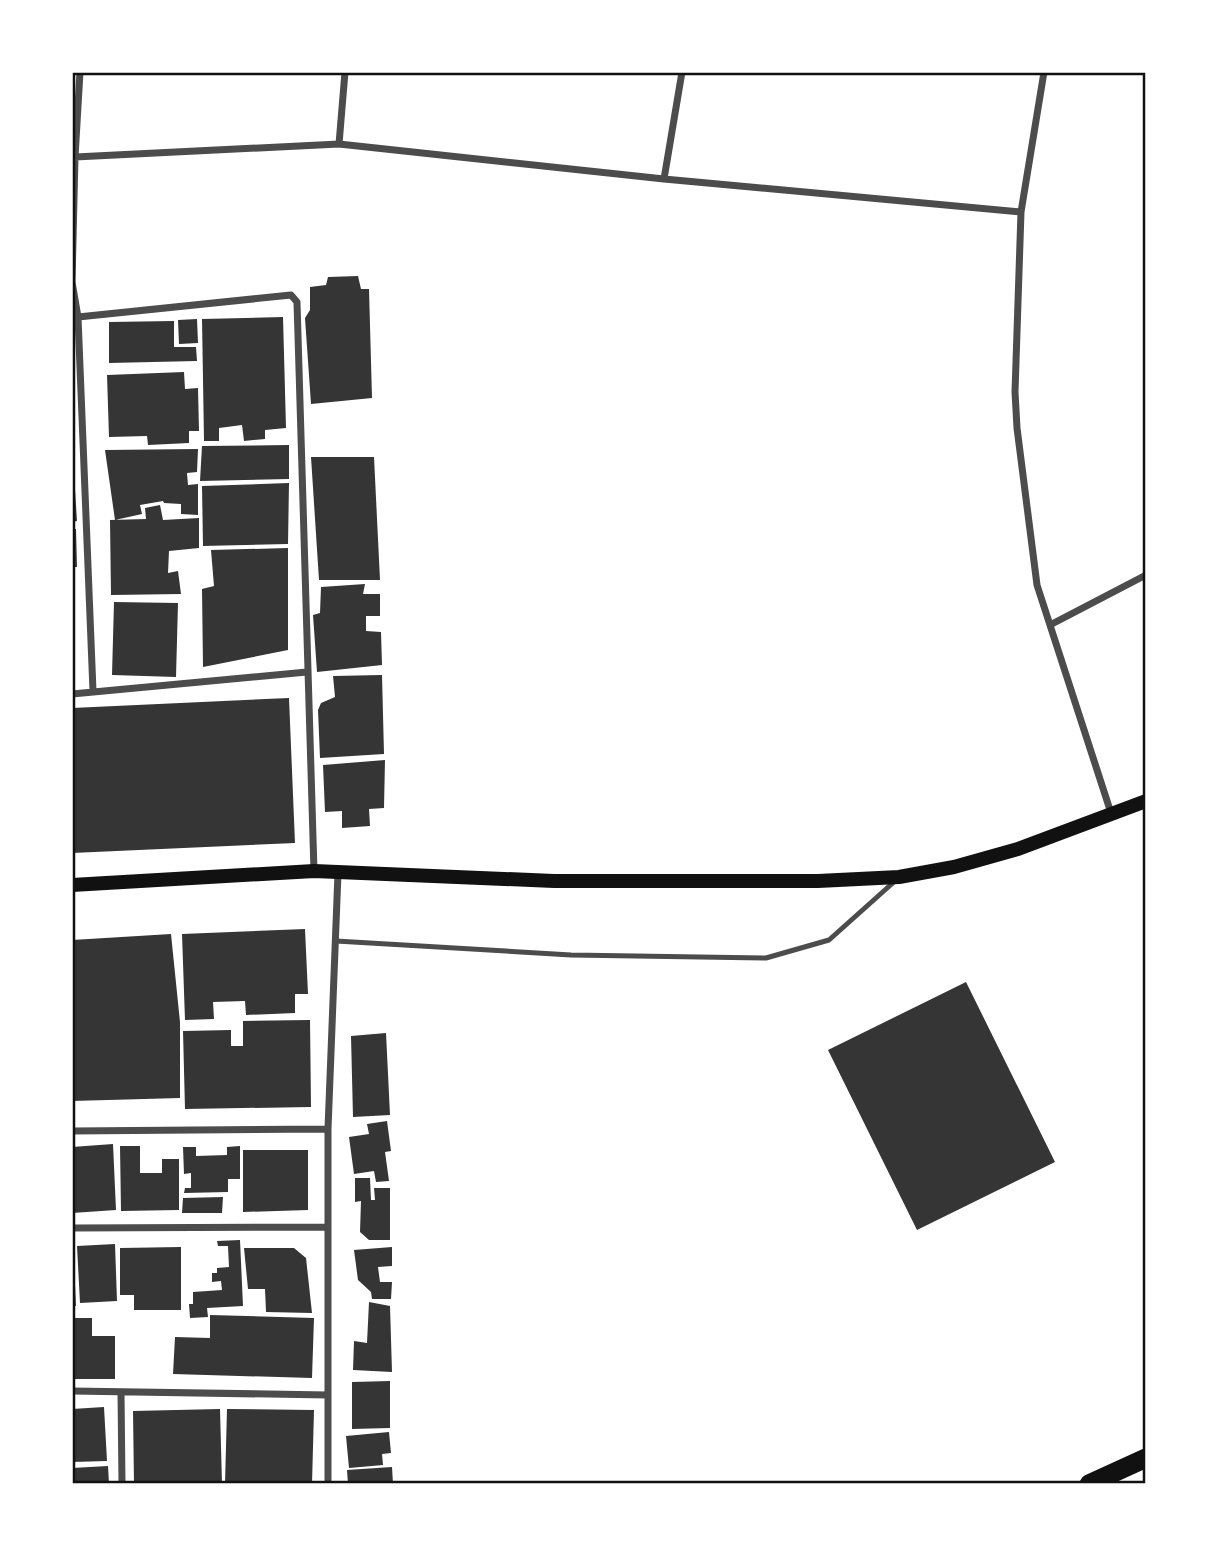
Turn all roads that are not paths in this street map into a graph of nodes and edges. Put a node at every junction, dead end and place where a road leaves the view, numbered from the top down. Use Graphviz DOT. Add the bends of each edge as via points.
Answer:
graph roads {
  1 [pos="80,72"];
  2 [pos="345,72"];
  3 [pos="682,72"];
  4 [pos="1044,72"];
  5 [pos="339,144"];
  6 [pos="75,157"];
  7 [pos="664,179"];
  8 [pos="1021,212"];
  9 [pos="78,317"];
  10 [pos="1146,575"];
  11 [pos="1050,625"];
  12 [pos="307,673"];
  13 [pos="93,691"];
  14 [pos="72,694"];
  15 [pos="1146,801"];
  16 [pos="1111,813"];
  17 [pos="314,871"];
  18 [pos="338,872"];
  19 [pos="900,877"];
  20 [pos="72,885"];
  21 [pos="336,941"];
  22 [pos="328,1129"];
  23 [pos="72,1131"];
  24 [pos="328,1227"];
  25 [pos="72,1228"];
  26 [pos="72,1391"];
  27 [pos="121,1392"];
  28 [pos="328,1395"];
  29 [pos="1146,1458"];
  30 [pos="122,1484"];
  31 [pos="328,1484"];
  32 [pos="1089,1484"];
  1 -- 6 [label="street"];
  2 -- 5 [label="street"];
  3 -- 7 [label="street"];
  4 -- 8 [label="street"];
  5 -- 6 [label="street"];
  5 -- 7 [label="street"];
  6 -- 9 [label="street" via="72,282"];
  7 -- 8 [label="street"];
  8 -- 11 [label="street" via="1017,428 1037,585"];
  9 -- 12 [label="street" via="295,297"];
  9 -- 13 [label="street"];
  10 -- 11 [label="street"];
  11 -- 16 [label="street"];
  12 -- 13 [label="street"];
  12 -- 17 [label="street"];
  13 -- 14 [label="street"];
  15 -- 16 [label="main road"];
  16 -- 19 [label="main road" via="1018,849"];
  17 -- 18 [label="main road"];
  17 -- 20 [label="main road"];
  18 -- 19 [label="main road" via="554,881"];
  18 -- 21 [label="street"];
  19 -- 21 [label="lane" via="829,940 766,958 571,955"];
  21 -- 22 [label="street"];
  22 -- 23 [label="street"];
  22 -- 24 [label="street"];
  24 -- 25 [label="street"];
  24 -- 28 [label="street"];
  26 -- 27 [label="street"];
  27 -- 28 [label="street"];
  27 -- 30 [label="street"];
  28 -- 31 [label="street"];
  29 -- 32 [label="highway"];
}
